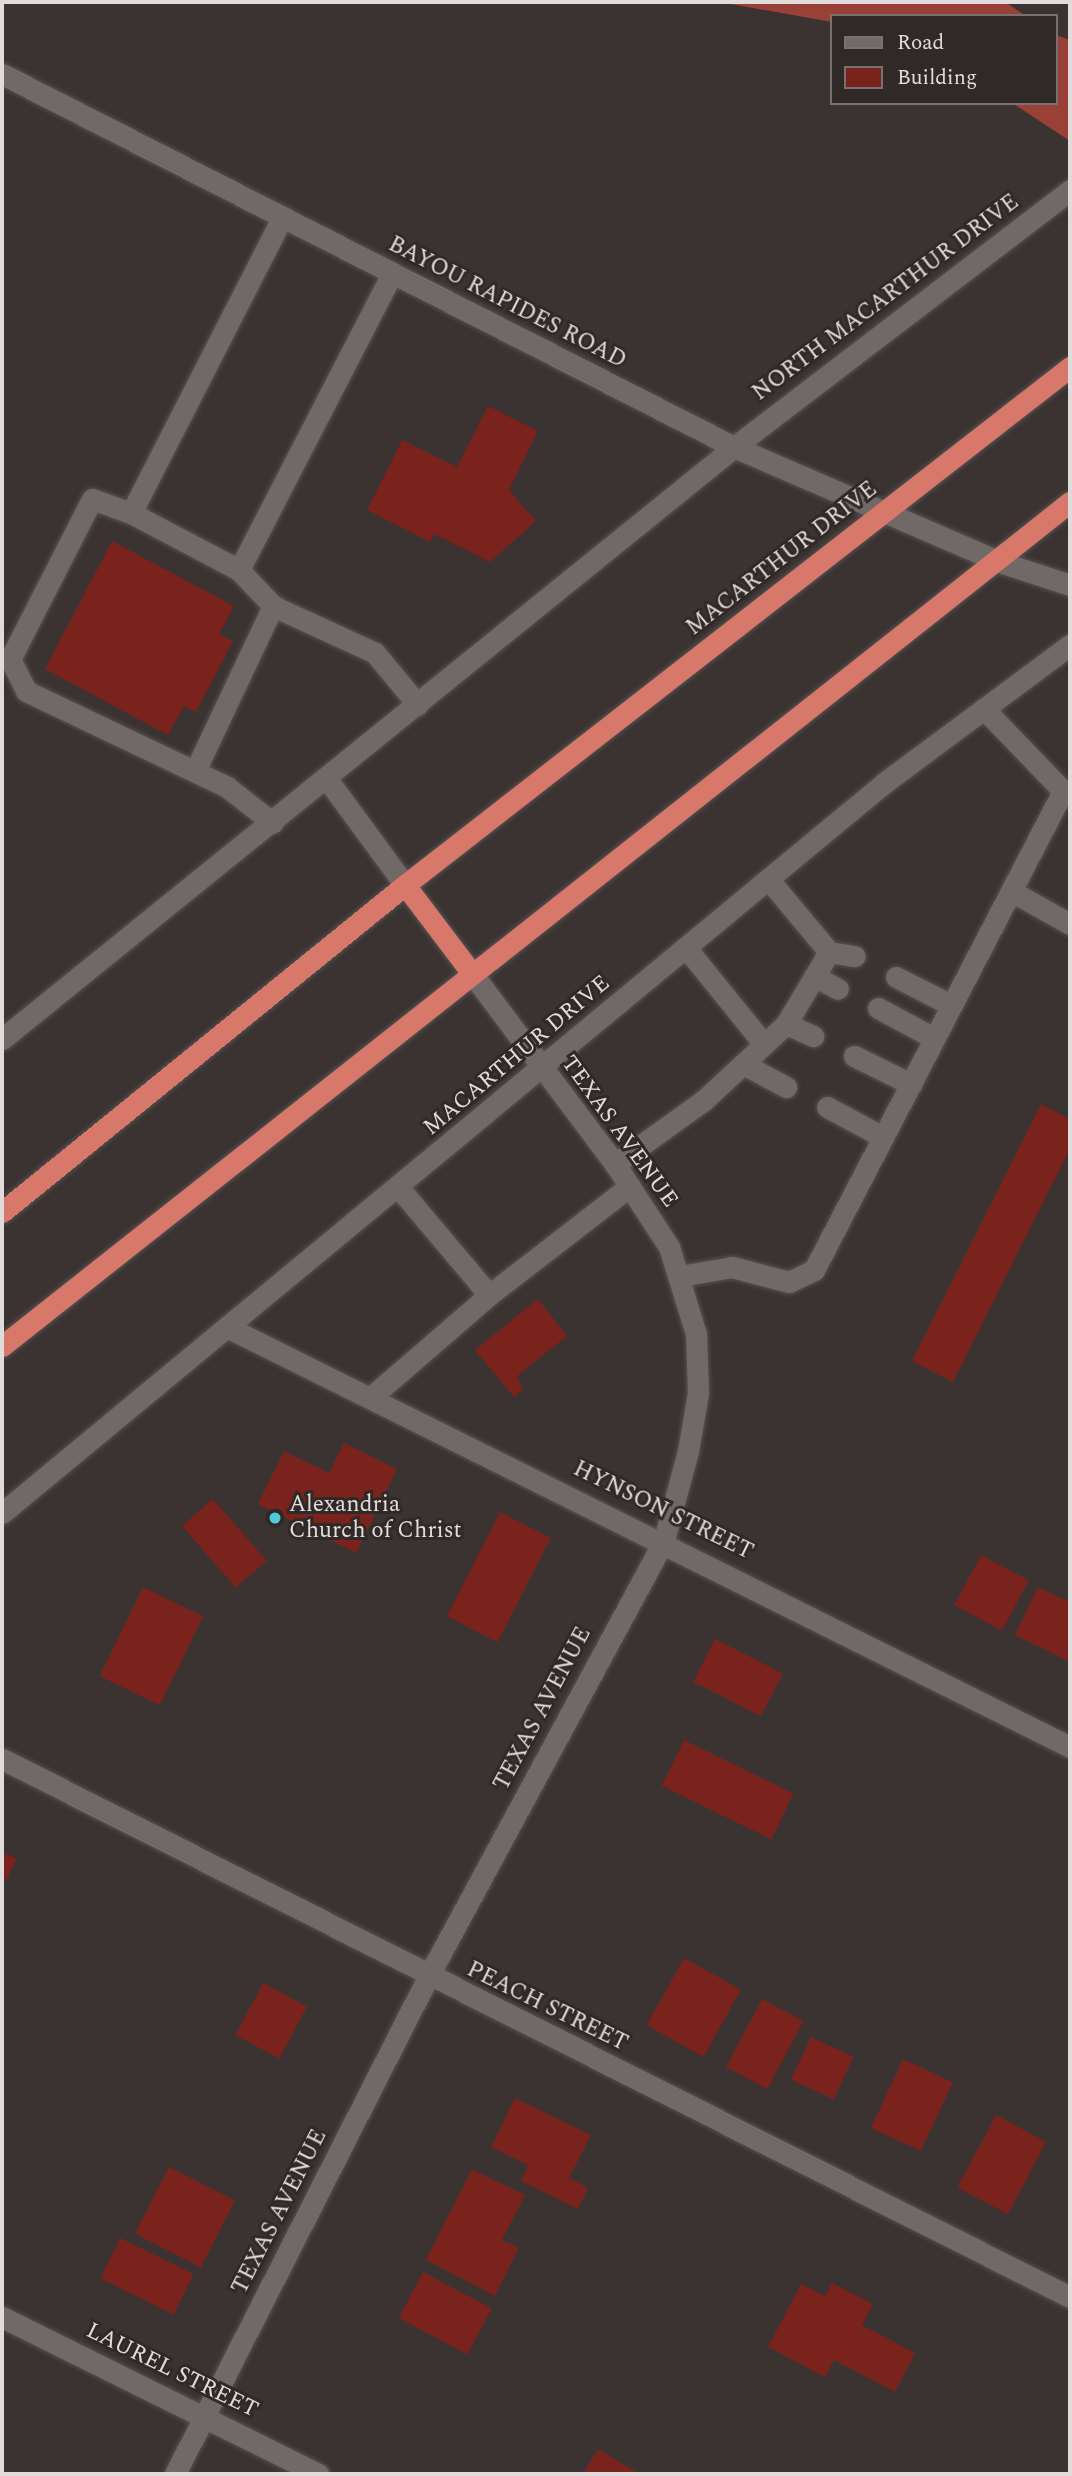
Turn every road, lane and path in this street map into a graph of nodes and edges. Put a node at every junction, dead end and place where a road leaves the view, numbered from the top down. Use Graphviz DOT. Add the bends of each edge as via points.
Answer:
graph roads {
  1 [pos="2,74"];
  2 [pos="1070,190"];
  3 [pos="282,218"];
  4 [pos="392,274"];
  5 [pos="1070,367"];
  6 [pos="734,447"];
  7 [pos="1070,502"];
  8 [pos="131,513"];
  9 [pos="884,514"];
  10 [pos="997,561"];
  11 [pos="239,570"];
  12 [pos="1070,586"];
  13 [pos="273,606"];
  14 [pos="1070,645"];
  15 [pos="418,705"];
  16 [pos="984,709"];
  17 [pos="195,771"];
  18 [pos="327,779"];
  19 [pos="1067,793"];
  20 [pos="273,823"];
  21 [pos="769,880"];
  22 [pos="405,885"];
  23 [pos="1011,891"];
  24 [pos="1070,924"];
  25 [pos="687,949"];
  26 [pos="829,952"];
  27 [pos="855,956"];
  28 [pos="470,971"];
  29 [pos="814,976"];
  30 [pos="896,977"];
  31 [pos="838,989"];
  32 [pos="951,1005"];
  33 [pos="878,1008"];
  34 [pos="786,1024"];
  35 [pos="813,1036"];
  36 [pos="934,1038"];
  37 [pos="2,1039"];
  38 [pos="764,1044"];
  39 [pos="854,1056"];
  40 [pos="743,1064"];
  41 [pos="541,1071"];
  42 [pos="911,1084"];
  43 [pos="786,1087"];
  44 [pos="827,1107"];
  45 [pos="883,1137"];
  46 [pos="615,1164"];
  47 [pos="630,1186"];
  48 [pos="399,1188"];
  49 [pos="2,1212"];
  50 [pos="680,1276"];
  51 [pos="489,1295"];
  52 [pos="229,1328"];
  53 [pos="2,1346"];
  54 [pos="371,1397"];
  55 [pos="2,1513"];
  56 [pos="664,1540"];
  57 [pos="1070,1747"];
  58 [pos="2,1759"];
  59 [pos="428,1977"];
  60 [pos="1070,2297"];
  61 [pos="2,2317"];
  62 [pos="205,2417"];
  63 [pos="175,2474"];
  64 [pos="318,2474"];
  1 -- 3 [label="street, BAYOU RAPIDES ROAD"];
  2 -- 6 [label="street, NORTH MACARTHUR DRIVE"];
  3 -- 4 [label="street, BAYOU RAPIDES ROAD"];
  3 -- 8 [label="street"];
  4 -- 6 [label="street, BAYOU RAPIDES ROAD"];
  4 -- 11 [label="street"];
  5 -- 9 [label="highway, MACARTHUR DRIVE"];
  6 -- 9 [label="street, BAYOU RAPIDES ROAD"];
  6 -- 15 [label="street"];
  7 -- 10 [label="highway"];
  8 -- 11 [label="street"];
  8 -- 17 [label="street" via="92,499 10,659 26,691"];
  9 -- 10 [label="street, BAYOU RAPIDES ROAD"];
  9 -- 22 [label="highway, MACARTHUR DRIVE"];
  10 -- 12 [label="street, BAYOU RAPIDES ROAD"];
  10 -- 28 [label="highway"];
  11 -- 13 [label="street"];
  13 -- 15 [label="street" via="376,653"];
  13 -- 17 [label="street"];
  14 -- 16 [label="street, MACARTHUR DRIVE"];
  15 -- 18 [label="street"];
  16 -- 19 [label="street"];
  16 -- 21 [label="street, MACARTHUR DRIVE"];
  17 -- 20 [label="street"];
  18 -- 20 [label="street"];
  18 -- 22 [label="street"];
  19 -- 23 [label="street"];
  20 -- 37 [label="street"];
  21 -- 25 [label="street, MACARTHUR DRIVE"];
  21 -- 26 [label="street"];
  22 -- 28 [label="highway"];
  22 -- 49 [label="highway, MACARTHUR DRIVE"];
  23 -- 24 [label="street"];
  23 -- 32 [label="street"];
  25 -- 38 [label="street"];
  25 -- 41 [label="street, MACARTHUR DRIVE"];
  26 -- 27 [label="street"];
  26 -- 29 [label="street"];
  28 -- 41 [label="street, TEXAS AVENUE"];
  28 -- 53 [label="highway"];
  29 -- 31 [label="street"];
  29 -- 34 [label="street"];
  30 -- 32 [label="street"];
  32 -- 36 [label="street"];
  33 -- 36 [label="street"];
  34 -- 35 [label="street"];
  34 -- 38 [label="street"];
  36 -- 42 [label="street"];
  38 -- 40 [label="street"];
  39 -- 42 [label="street"];
  40 -- 43 [label="street"];
  40 -- 46 [label="street"];
  41 -- 46 [label="street, TEXAS AVENUE"];
  41 -- 48 [label="street, MACARTHUR DRIVE"];
  42 -- 45 [label="street"];
  44 -- 45 [label="street"];
  45 -- 50 [label="street" via="814,1270 789,1282 732,1267"];
  46 -- 47 [label="street, TEXAS AVENUE"];
  47 -- 50 [label="street, TEXAS AVENUE"];
  47 -- 51 [label="street"];
  48 -- 51 [label="street"];
  48 -- 52 [label="street, MACARTHUR DRIVE"];
  50 -- 56 [label="street, TEXAS AVENUE" via="696,1334 698,1393"];
  51 -- 54 [label="street"];
  52 -- 54 [label="street, HYNSON STREET"];
  52 -- 55 [label="street, MACARTHUR DRIVE"];
  54 -- 56 [label="street, HYNSON STREET"];
  56 -- 57 [label="street, HYNSON STREET"];
  56 -- 59 [label="street, TEXAS AVENUE"];
  58 -- 59 [label="street, PEACH STREET"];
  59 -- 60 [label="street, PEACH STREET"];
  59 -- 62 [label="street, TEXAS AVENUE"];
  61 -- 62 [label="street, LAUREL STREET"];
  62 -- 63 [label="street, TEXAS AVENUE"];
  62 -- 64 [label="street, LAUREL STREET"];
}
